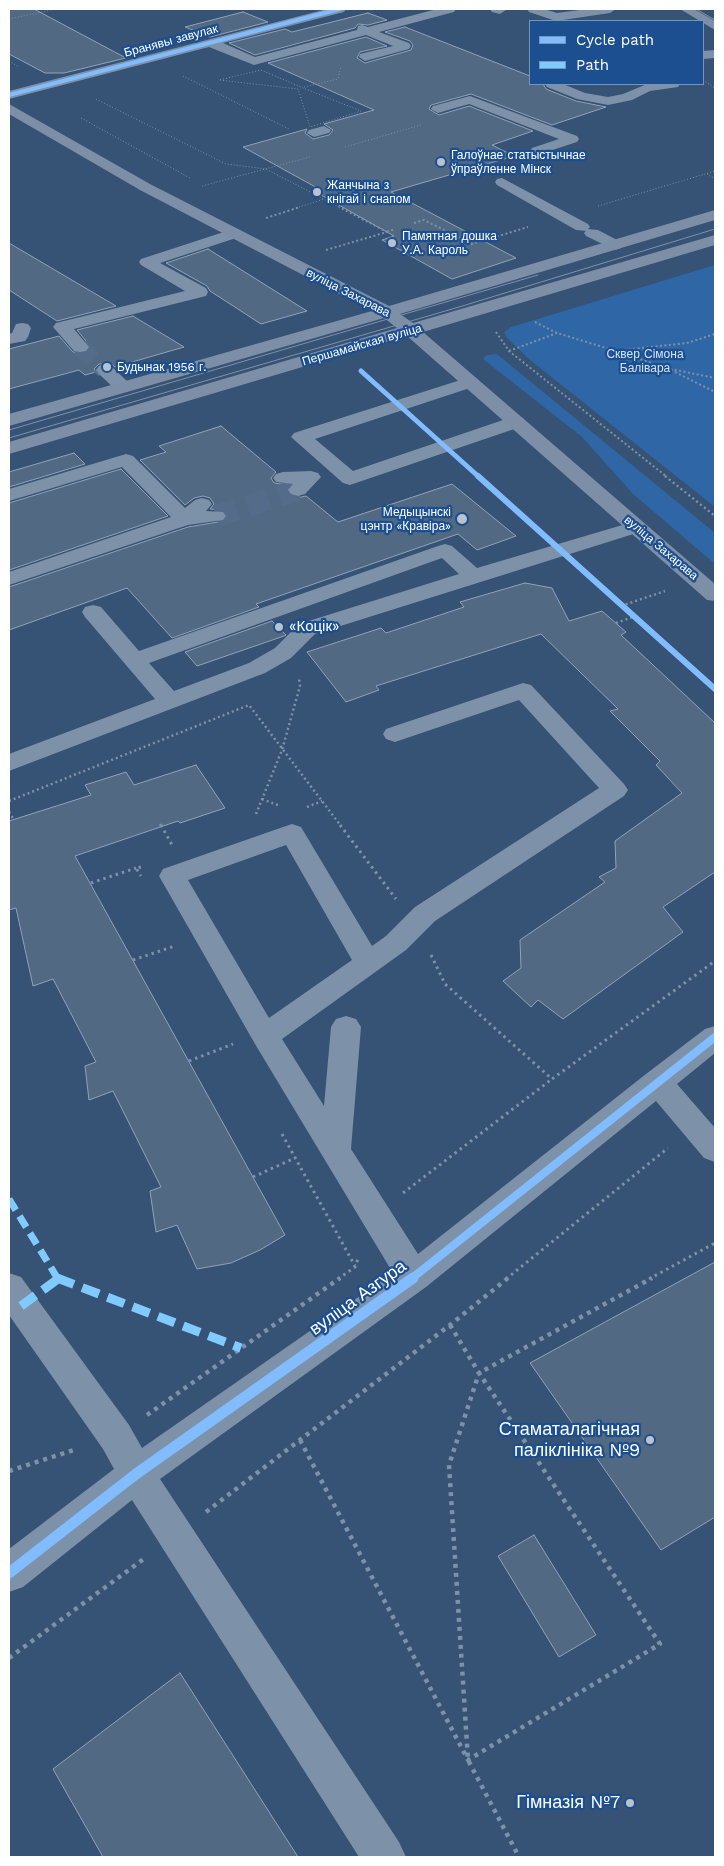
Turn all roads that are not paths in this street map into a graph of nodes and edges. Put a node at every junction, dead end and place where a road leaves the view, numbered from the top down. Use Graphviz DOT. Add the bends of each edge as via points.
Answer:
graph roads {
  1 [pos="286,9"];
  2 [pos="450,9"];
  3 [pos="533,9"];
  4 [pos="686,9"];
  5 [pos="601,13"];
  6 [pos="307,17"];
  7 [pos="345,18"];
  8 [pos="715,26"];
  9 [pos="367,31"];
  10 [pos="211,43"];
  11 [pos="277,55"];
  12 [pos="365,57"];
  13 [pos="295,64"];
  14 [pos="554,85"];
  15 [pos="666,85"];
  16 [pos="9,95"];
  17 [pos="9,108"];
  18 [pos="452,116"];
  19 [pos="537,151"];
  20 [pos="502,182"];
  21 [pos="715,215"];
  22 [pos="233,234"];
  23 [pos="715,240"];
  24 [pos="615,245"];
  25 [pos="387,312"];
  26 [pos="22,328"];
  27 [pos="412,331"];
  28 [pos="9,340"];
  29 [pos="80,347"];
  30 [pos="105,370"];
  31 [pos="470,382"];
  32 [pos="123,387"];
  33 [pos="9,420"];
  34 [pos="516,422"];
  35 [pos="9,448"];
  36 [pos="339,469"];
  37 [pos="298,482"];
  38 [pos="9,495"];
  39 [pos="209,510"];
  40 [pos="185,519"];
  41 [pos="636,527"];
  42 [pos="474,577"];
  43 [pos="9,579"];
  44 [pos="715,595"];
  45 [pos="93,612"];
  46 [pos="135,660"];
  47 [pos="170,701"];
  48 [pos="396,734"];
  49 [pos="9,763"];
  50 [pos="368,963"];
  51 [pos="346,1027"];
  52 [pos="264,1036"];
  53 [pos="715,1037"];
  54 [pos="657,1082"];
  55 [pos="715,1149"];
  56 [pos="335,1152"];
  57 [pos="414,1277"];
  58 [pos="9,1288"];
  59 [pos="136,1474"];
  60 [pos="9,1573"];
  61 [pos="384,1857"];
  1 -- 6 [label="street"];
  2 -- 9 [label="street"];
  3 -- 5 [label="street" via="556,17"];
  4 -- 8 [label="main road"];
  6 -- 7 [label="street, Бранявы завулак" via="323,13"];
  6 -- 10 [label="street, Бранявы завулак"];
  7 -- 9 [label="street"];
  9 -- 11 [label="street"];
  9 -- 12 [label="street" via="405,46"];
  10 -- 11 [label="street" via="254,62"];
  10 -- 16 [label="street, Бранявы завулак"];
  11 -- 13 [label="street"];
  14 -- 15 [label="street" via="582,96 608,101"];
  17 -- 22 [label="main road, вуліца Захарава"];
  18 -- 19 [label="street" via="438,109 470,100 572,140"];
  20 -- 24 [label="street"];
  21 -- 24 [label="main road, Першамайская вуліца"];
  22 -- 25 [label="main road, вуліца Захарава"];
  22 -- 29 [label="street" via="147,262 200,292 62,327"];
  23 -- 27 [label="main road, Першамайская вуліца"];
  24 -- 25 [label="main road, Першамайская вуліца"];
  25 -- 27 [label="main road, вуліца Захарава"];
  25 -- 32 [label="main road, Першамайская вуліца"];
  26 -- 28 [label="street" via="19,337"];
  27 -- 31 [label="main road, вуліца Захарава"];
  27 -- 35 [label="main road, Першамайская вуліца"];
  30 -- 32 [label="street"];
  31 -- 34 [label="main road, вуліца Захарава"];
  31 -- 36 [label="street" via="301,437"];
  32 -- 33 [label="main road, Першамайская вуліца"];
  34 -- 36 [label="street" via="350,479"];
  34 -- 41 [label="main road, вуліца Захарава"];
  36 -- 37 [label="street"];
  38 -- 40 [label="street" via="126,460"];
  39 -- 40 [label="street"];
  40 -- 43 [label="street"];
  41 -- 42 [label="street"];
  41 -- 44 [label="main road, вуліца Захарава"];
  42 -- 46 [label="street" via="445,550"];
  42 -- 47 [label="street" via="307,629 283,653 257,668"];
  45 -- 46 [label="street"];
  46 -- 47 [label="street"];
  47 -- 49 [label="street"];
  48 -- 50 [label="street" via="523,690 615,790 425,914 396,943"];
  50 -- 52 [label="street"];
  50 -- 52 [label="street" via="292,833 172,876"];
  51 -- 56 [label="street"];
  52 -- 56 [label="street"];
  53 -- 54 [label="street, вуліца Азгура"];
  54 -- 55 [label="street"];
  54 -- 57 [label="street, вуліца Азгура"];
  56 -- 57 [label="street"];
  57 -- 59 [label="street, вуліца Азгура"];
  58 -- 59 [label="street" via="116,1437"];
  59 -- 60 [label="street, вуліца Азгура"];
  59 -- 61 [label="street"];
}
